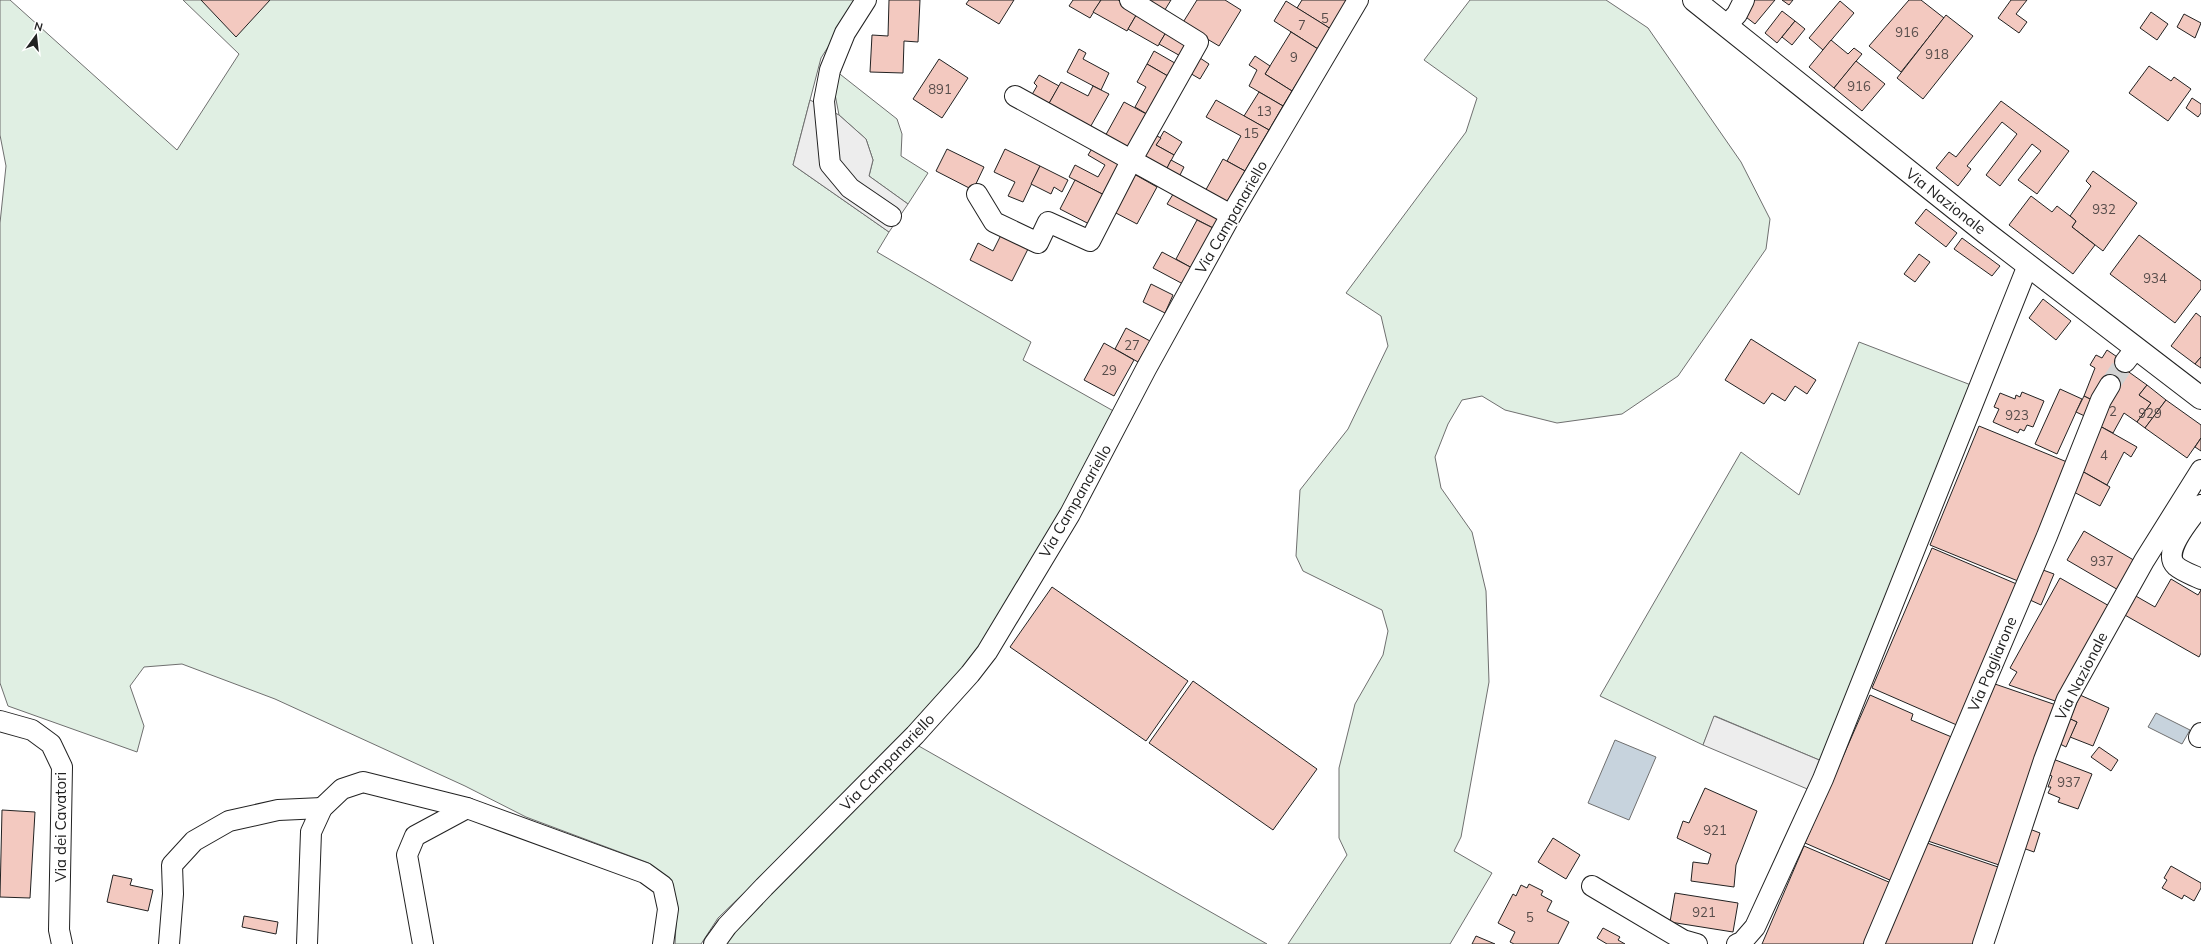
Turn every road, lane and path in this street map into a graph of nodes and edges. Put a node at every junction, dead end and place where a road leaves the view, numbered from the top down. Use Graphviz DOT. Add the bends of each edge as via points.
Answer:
graph roads {
  1 [pos="866,0"];
  2 [pos="1130,0"];
  3 [pos="1358,0"];
  4 [pos="1694,0"];
  5 [pos="1744,0"];
  6 [pos="1726,26"];
  7 [pos="1015,96"];
  8 [pos="1131,161"];
  9 [pos="977,194"];
  10 [pos="1231,215"];
  11 [pos="891,216"];
  12 [pos="2028,265"];
  13 [pos="2110,384"];
  14 [pos="2201,398"];
  15 [pos="2201,470"];
  16 [pos="2201,505"];
  17 [pos="2201,579"];
  18 [pos="0,721"];
  19 [pos="322,808"];
  20 [pos="467,808"];
  21 [pos="1592,886"];
  22 [pos="62,944"];
  23 [pos="169,944"];
  24 [pos="307,944"];
  25 [pos="423,944"];
  26 [pos="663,944"];
  27 [pos="714,944"];
  28 [pos="1697,944"];
  29 [pos="1737,944"];
  30 [pos="1874,944"];
  31 [pos="1983,944"];
  1 -- 11 [label="street" via="845,34 830,70 824,101 830,164 850,188"];
  2 -- 8 [label="street" via="1198,42"];
  3 -- 10 [label="street, Via Campanariello"];
  4 -- 6 [label="main road, Via Nazionale"];
  5 -- 6 [label="street" via="1737,14"];
  6 -- 12 [label="main road, Via Nazionale"];
  7 -- 8 [label="street"];
  8 -- 9 [label="street" via="1090,241 1048,222 1038,242 994,222"];
  8 -- 10 [label="street"];
  10 -- 27 [label="street, Via Campanariello" via="1070,514 987,652 915,735 727,926"];
  12 -- 14 [label="main road, Via Nazionale" via="2130,355"];
  12 -- 29 [label="street" via="1823,779 1755,927"];
  13 -- 30 [label="street, Via Pagliarone"];
  15 -- 31 [label="street, Via Nazionale" via="2136,574 2067,700 2044,760"];
  16 -- 17 [label="street" via="2174,544 2171,555 2175,566"];
  18 -- 22 [label="street, Via dei Cavatori" via="38,734 51,744 62,767 59,930"];
  19 -- 20 [label="street" via="342,789 363,782"];
  19 -- 23 [label="street" via="278,810 229,822 194,841 172,865 173,894"];
  19 -- 24 [label="street" via="312,832"];
  20 -- 25 [label="street" via="415,836 407,855"];
  20 -- 26 [label="street" via="645,873 663,886 668,909"];
  21 -- 28 [label="street" via="1683,940"];
}
